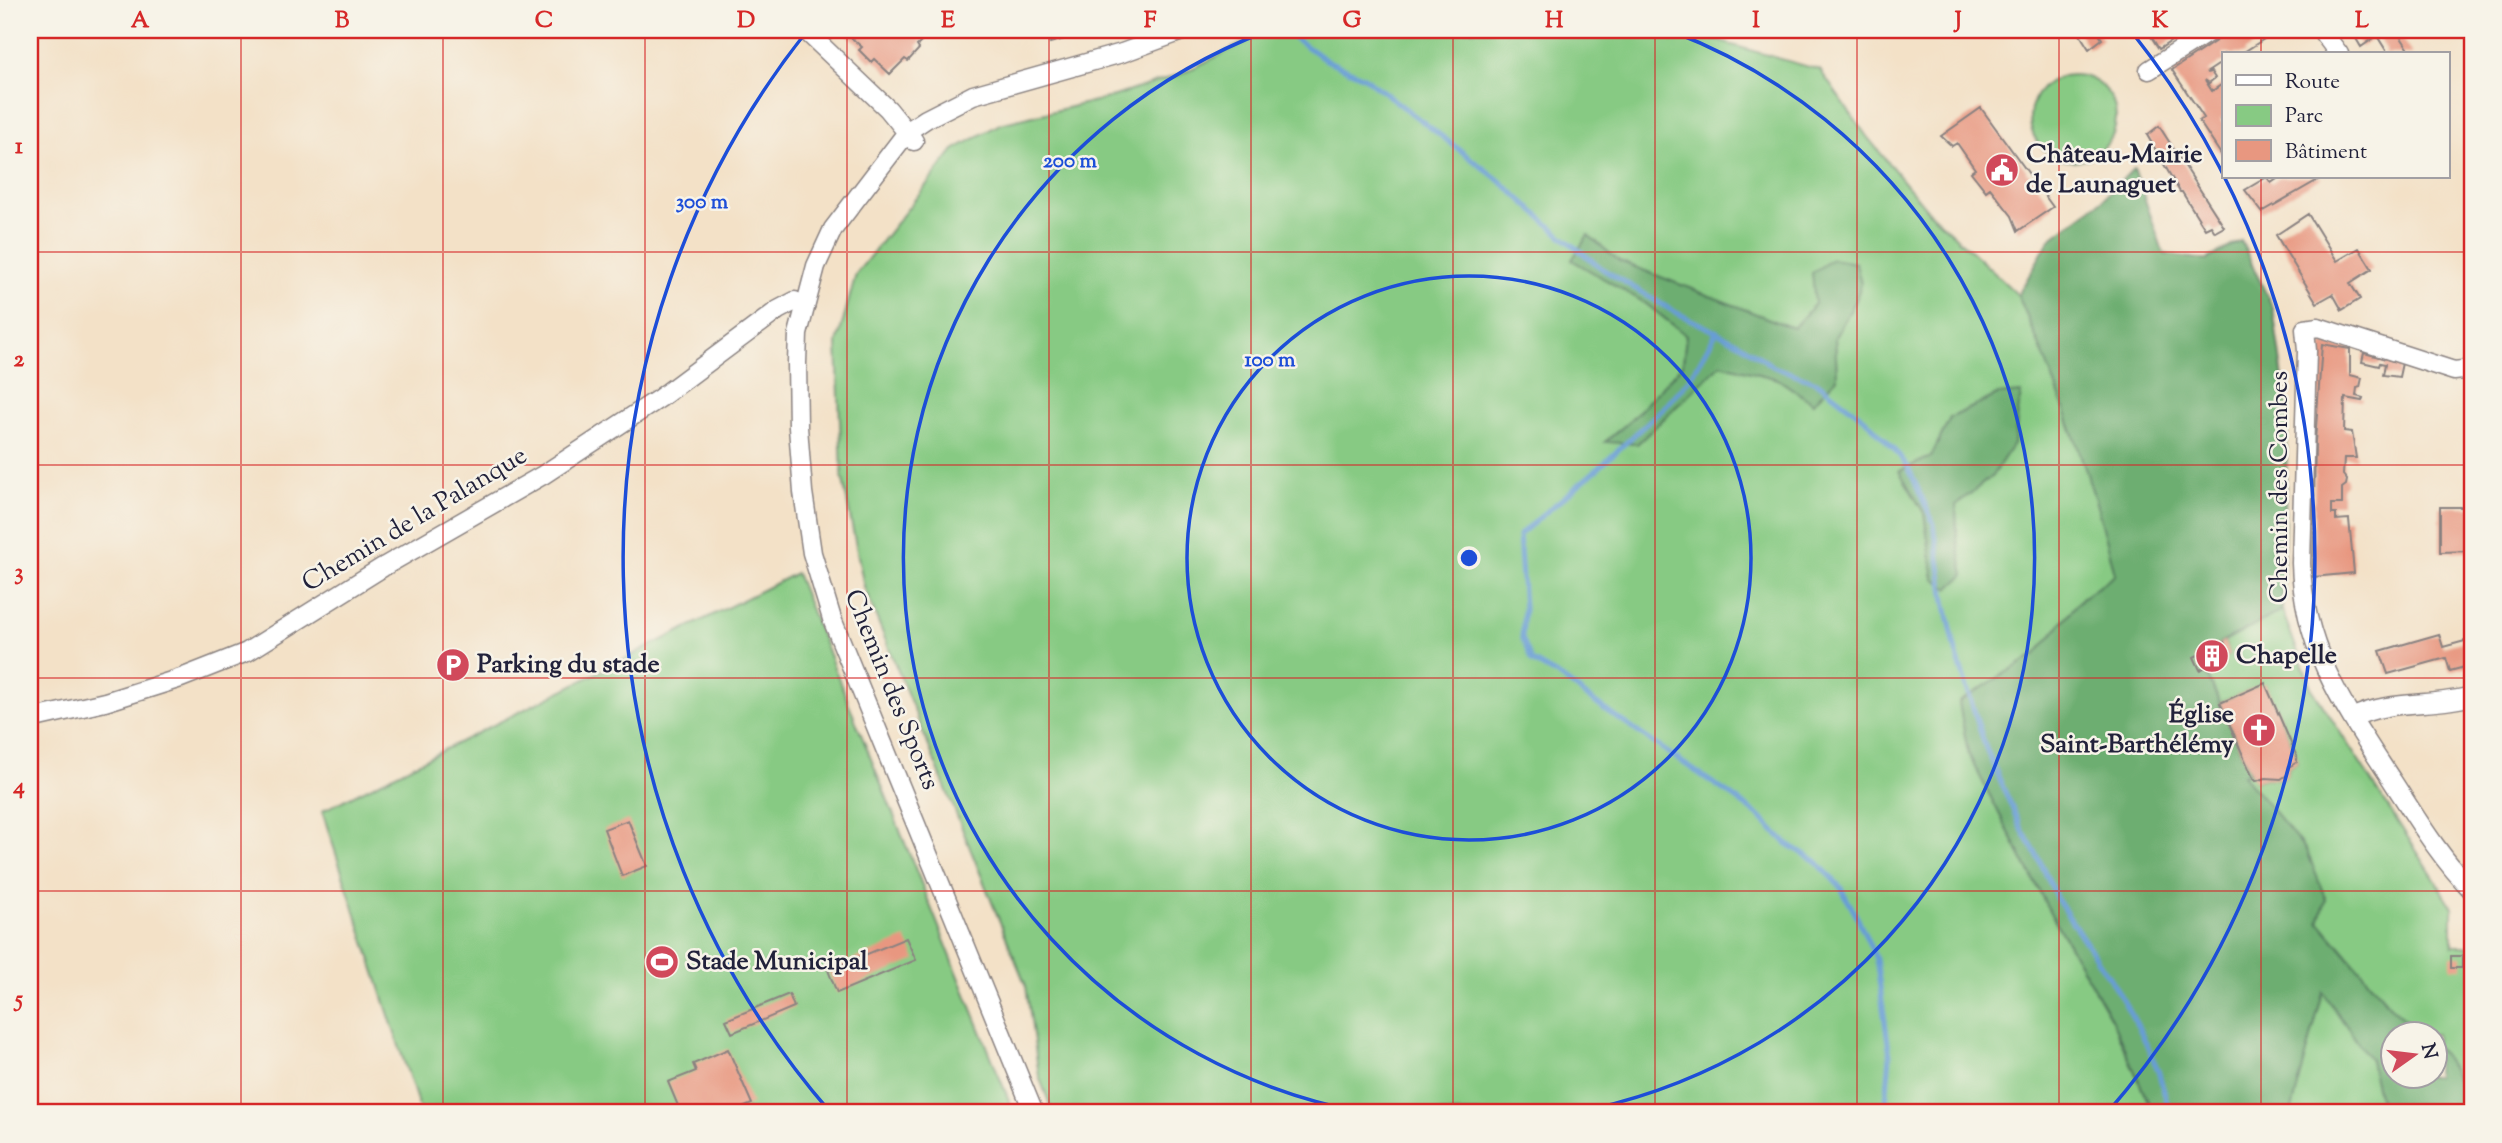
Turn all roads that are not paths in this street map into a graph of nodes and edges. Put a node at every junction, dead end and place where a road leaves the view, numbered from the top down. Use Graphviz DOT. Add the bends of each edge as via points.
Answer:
graph roads {
  1 [pos="805,30"];
  2 [pos="1185,30"];
  3 [pos="2212,30"];
  4 [pos="2321,30"];
  5 [pos="2338,52"];
  6 [pos="2149,70"];
  7 [pos="911,136"];
  8 [pos="795,301"];
  9 [pos="2472,369"];
  10 [pos="2472,696"];
  11 [pos="2352,718"];
  12 [pos="30,719"];
  13 [pos="2472,890"];
  14 [pos="1034,1113"];
  1 -- 7 [label="street"];
  2 -- 7 [label="street, Chemin des Sports" via="1002,89"];
  3 -- 6 [label="street"];
  4 -- 5 [label="street"];
  7 -- 14 [label="street, Chemin des Sports" via="816,266 798,334 803,492 812,553 832,619"];
  8 -- 12 [label="street, Chemin de la Palanque" via="543,475 247,652 131,694"];
  9 -- 11 [label="street, Chemin des Combes" via="2454,371 2318,327 2305,329 2302,593 2324,668"];
  10 -- 11 [label="street" via="2405,704"];
  11 -- 13 [label="street, Chemin des Combes" via="2419,823"];
}
